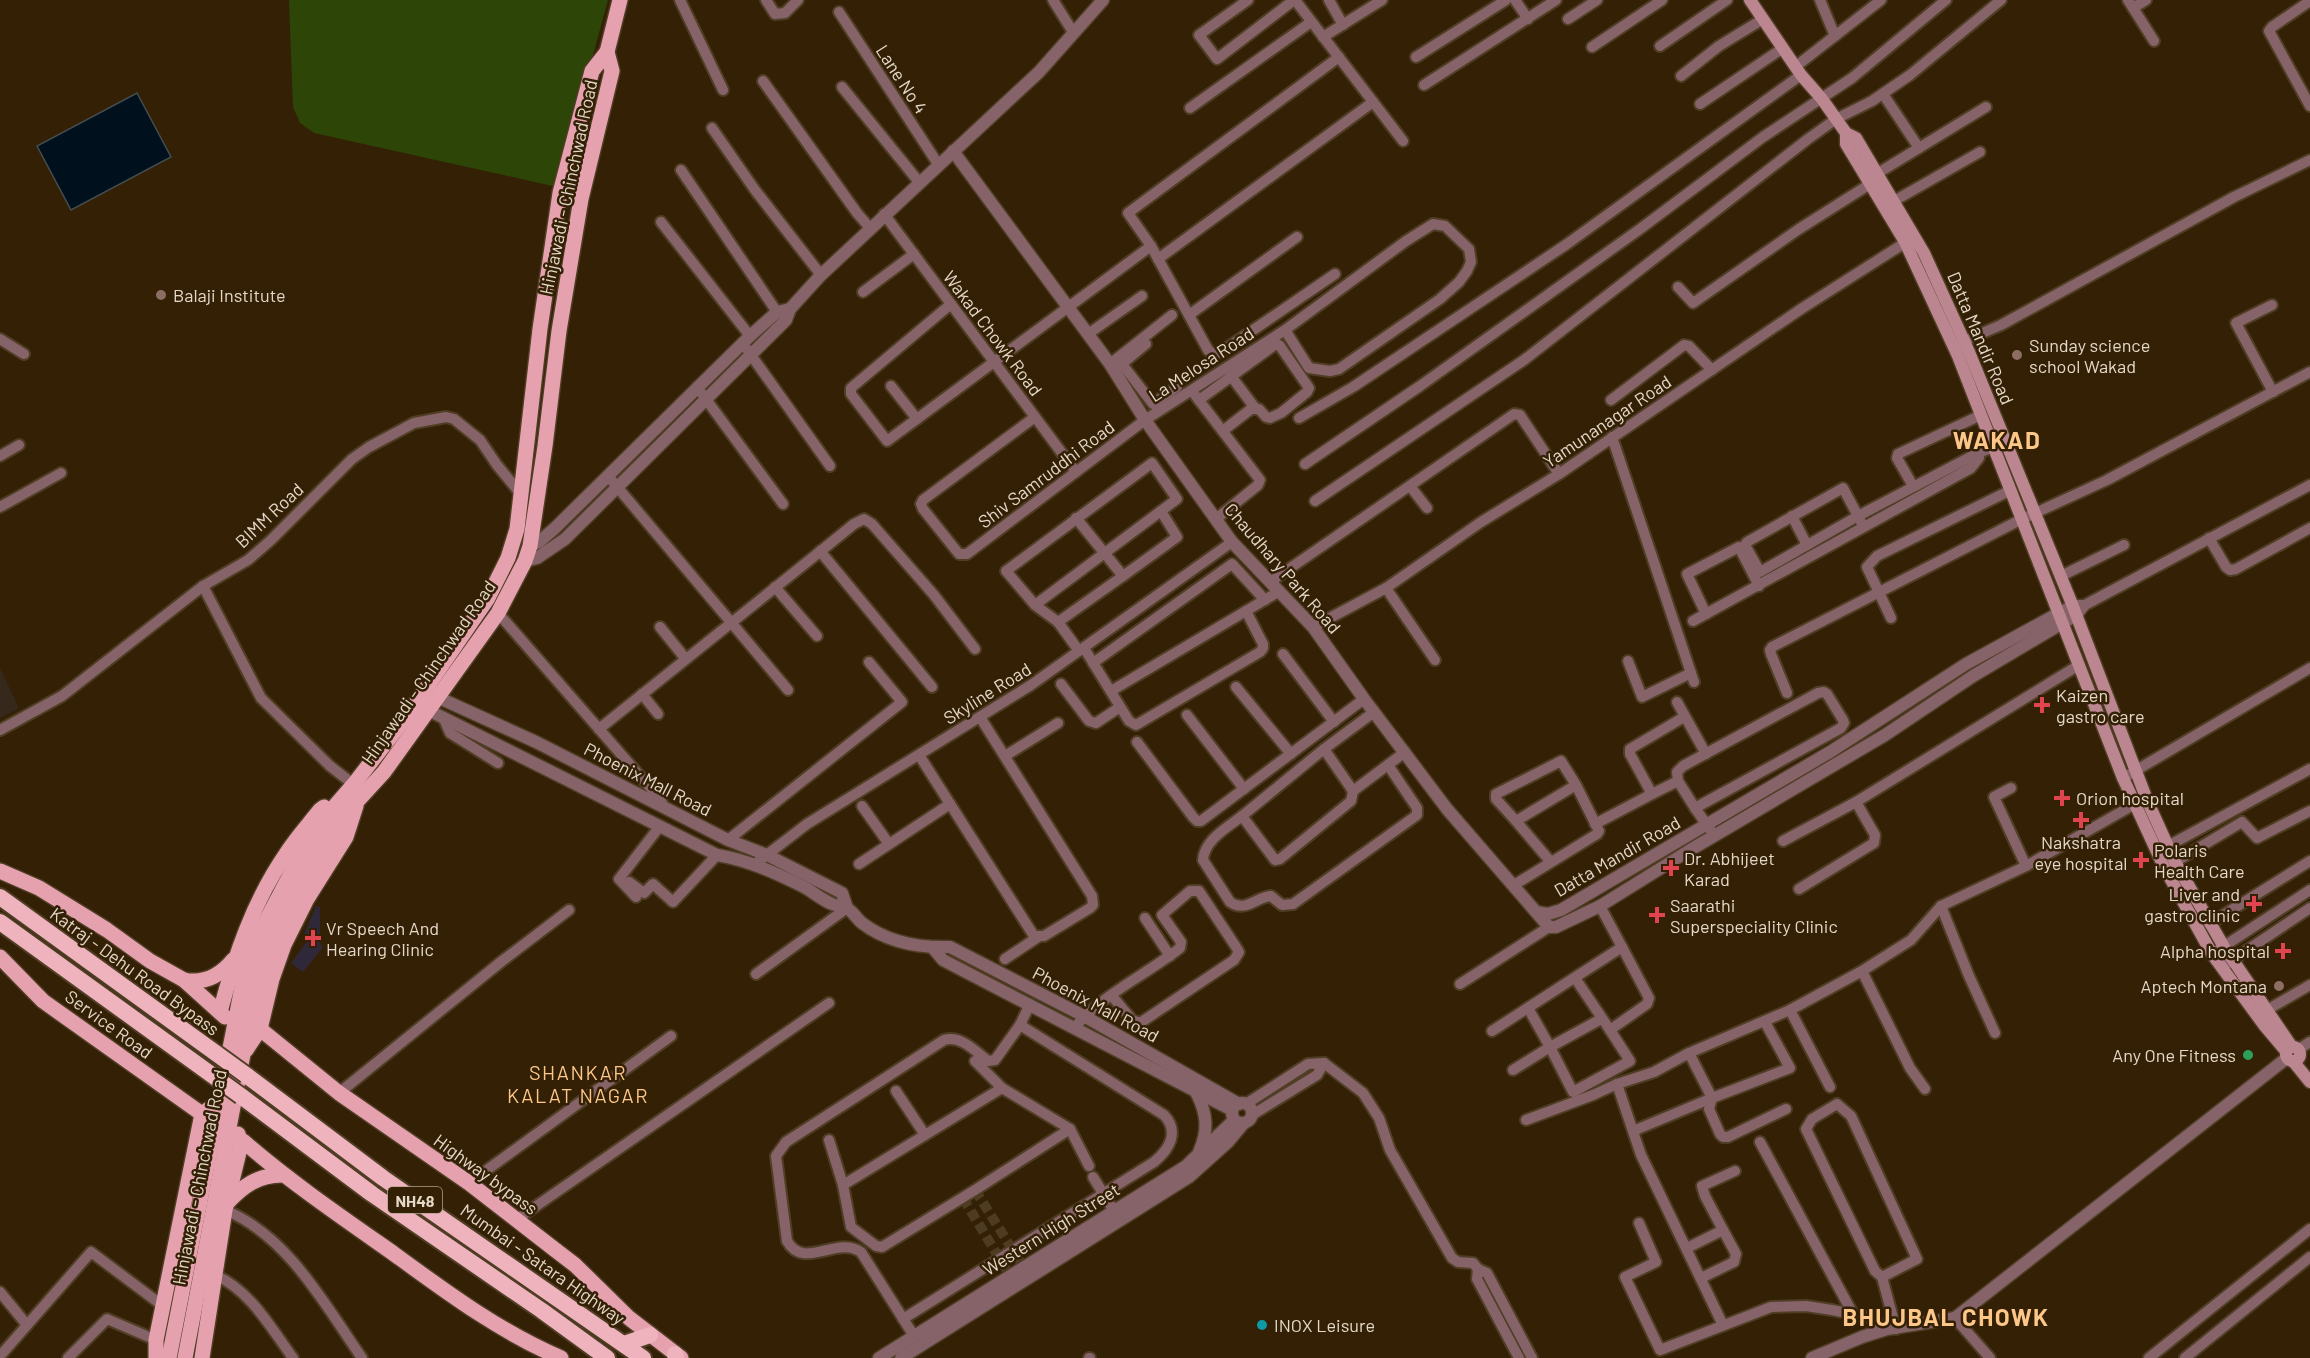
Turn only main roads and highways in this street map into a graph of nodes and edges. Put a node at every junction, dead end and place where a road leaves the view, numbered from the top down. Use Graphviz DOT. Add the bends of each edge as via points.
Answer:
graph roads {
  1 [pos="620,0"];
  2 [pos="1750,0"];
  3 [pos="607,52"];
  4 [pos="589,82"];
  5 [pos="608,87"];
  6 [pos="1846,133"];
  7 [pos="1910,239"];
  8 [pos="1959,344"];
  9 [pos="432,692"];
  10 [pos="359,793"];
  11 [pos="342,797"];
  12 [pos="2141,802"];
  13 [pos="0,871"];
  14 [pos="0,897"];
  15 [pos="0,922"];
  16 [pos="2218,950"];
  17 [pos="0,957"];
  18 [pos="235,959"];
  19 [pos="2227,964"];
  20 [pos="184,980"];
  21 [pos="220,1012"];
  22 [pos="234,1027"];
  23 [pos="260,1029"];
  24 [pos="2293,1053"];
  25 [pos="243,1055"];
  26 [pos="2310,1065"];
  27 [pos="246,1076"];
  28 [pos="2310,1082"];
  29 [pos="230,1103"];
  30 [pos="202,1114"];
  31 [pos="243,1141"];
  32 [pos="282,1175"];
  33 [pos="226,1207"];
  34 [pos="650,1335"];
  35 [pos="624,1344"];
  36 [pos="678,1357"];
  37 [pos="156,1358"];
  38 [pos="169,1358"];
  39 [pos="185,1358"];
  40 [pos="202,1358"];
  41 [pos="561,1358"];
  42 [pos="607,1358"];
  43 [pos="643,1358"];
  1 -- 3 [label="main road"];
  2 -- 6 [label="main road, Datta Mandir Road"];
  3 -- 4 [label="main road, Hinjawadi - Chinchwad Road" via="592,71"];
  3 -- 5 [label="main road, Hinjawadi - Chinchwad Road" via="612,71"];
  4 -- 5 [label="main road"];
  4 -- 9 [label="main road, Hinjawadi - Chinchwad Road" via="560,193 517,529 507,561 488,598"];
  5 -- 9 [label="main road, Hinjawadi - Chinchwad Road" via="581,199 566,287 530,546 498,613"];
  6 -- 7 [label="main road, Datta Mandir Road" via="1846,144 1869,184"];
  6 -- 7 [label="main road, Datta Mandir Road" via="1856,138 1878,173"];
  7 -- 8 [label="main road, Datta Mandir Road"];
  8 -- 12 [label="main road, Datta Mandir Road" via="2078,609 2134,769"];
  8 -- 12 [label="main road, Datta Mandir Road" via="1993,447 2123,778"];
  9 -- 10 [label="main road, Hinjawadi - Chinchwad Road"];
  10 -- 11 [label="main road"];
  10 -- 23 [label="main road" via="346,837 284,945"];
  10 -- 25 [label="main road, Hinjawadi - Chinchwad Road" via="310,868 271,940 258,976"];
  11 -- 18 [label="main road" via="320,810 286,853 246,928"];
  11 -- 22 [label="main road, Hinjawadi - Chinchwad Road" via="282,886 259,934 245,972"];
  12 -- 16 [label="main road, Datta Mandir Road" via="2209,924"];
  12 -- 16 [label="main road, Datta Mandir Road" via="2164,867"];
  13 -- 20 [label="main road" via="59,899"];
  14 -- 27 [label="highway, Katraj - Dehu Road Bypass / NH48, bridge"];
  15 -- 29 [label="highway, NH48, bridge" via="212,1075"];
  16 -- 19 [label="main road, Datta Mandir Road"];
  17 -- 30 [label="main road, Service Road" via="43,1001"];
  18 -- 20 [label="main road" via="212,978"];
  18 -- 21 [label="main road"];
  19 -- 24 [label="main road, Datta Mandir Road" via="2267,1010"];
  19 -- 24 [label="main road, Datta Mandir Road" via="2264,1024"];
  20 -- 21 [label="main road"];
  21 -- 22 [label="main road"];
  22 -- 29 [label="main road, Hinjawadi - Chinchwad Road"];
  23 -- 25 [label="main road"];
  23 -- 34 [label="main road, Highway bypass" via="339,1093 469,1183 575,1265"];
  24 -- 26 [label="main road, Datta Mandir Road"];
  24 -- 28 [label="main road, Datta Mandir Road"];
  25 -- 29 [label="main road, Hinjawadi - Chinchwad Road"];
  27 -- 35 [label="highway, Mumbai - Satara Highway / NH48" via="383,1178"];
  29 -- 30 [label="main road"];
  29 -- 33 [label="main road" via="241,1144"];
  29 -- 38 [label="main road, Hinjawadi - Chinchwad Road"];
  29 -- 39 [label="main road, Hinjawadi - Chinchwad Road"];
  29 -- 42 [label="highway, NH48" via="372,1194"];
  30 -- 37 [label="main road" via="156,1340"];
  31 -- 32 [label="main road"];
  32 -- 33 [label="main road" via="255,1180"];
  32 -- 41 [label="main road" via="471,1309 512,1335"];
  33 -- 40 [label="main road"];
  34 -- 35 [label="highway"];
  34 -- 36 [label="main road, Highway bypass"];
  35 -- 43 [label="highway, Mumbai - Satara Highway / NH48"];
}
